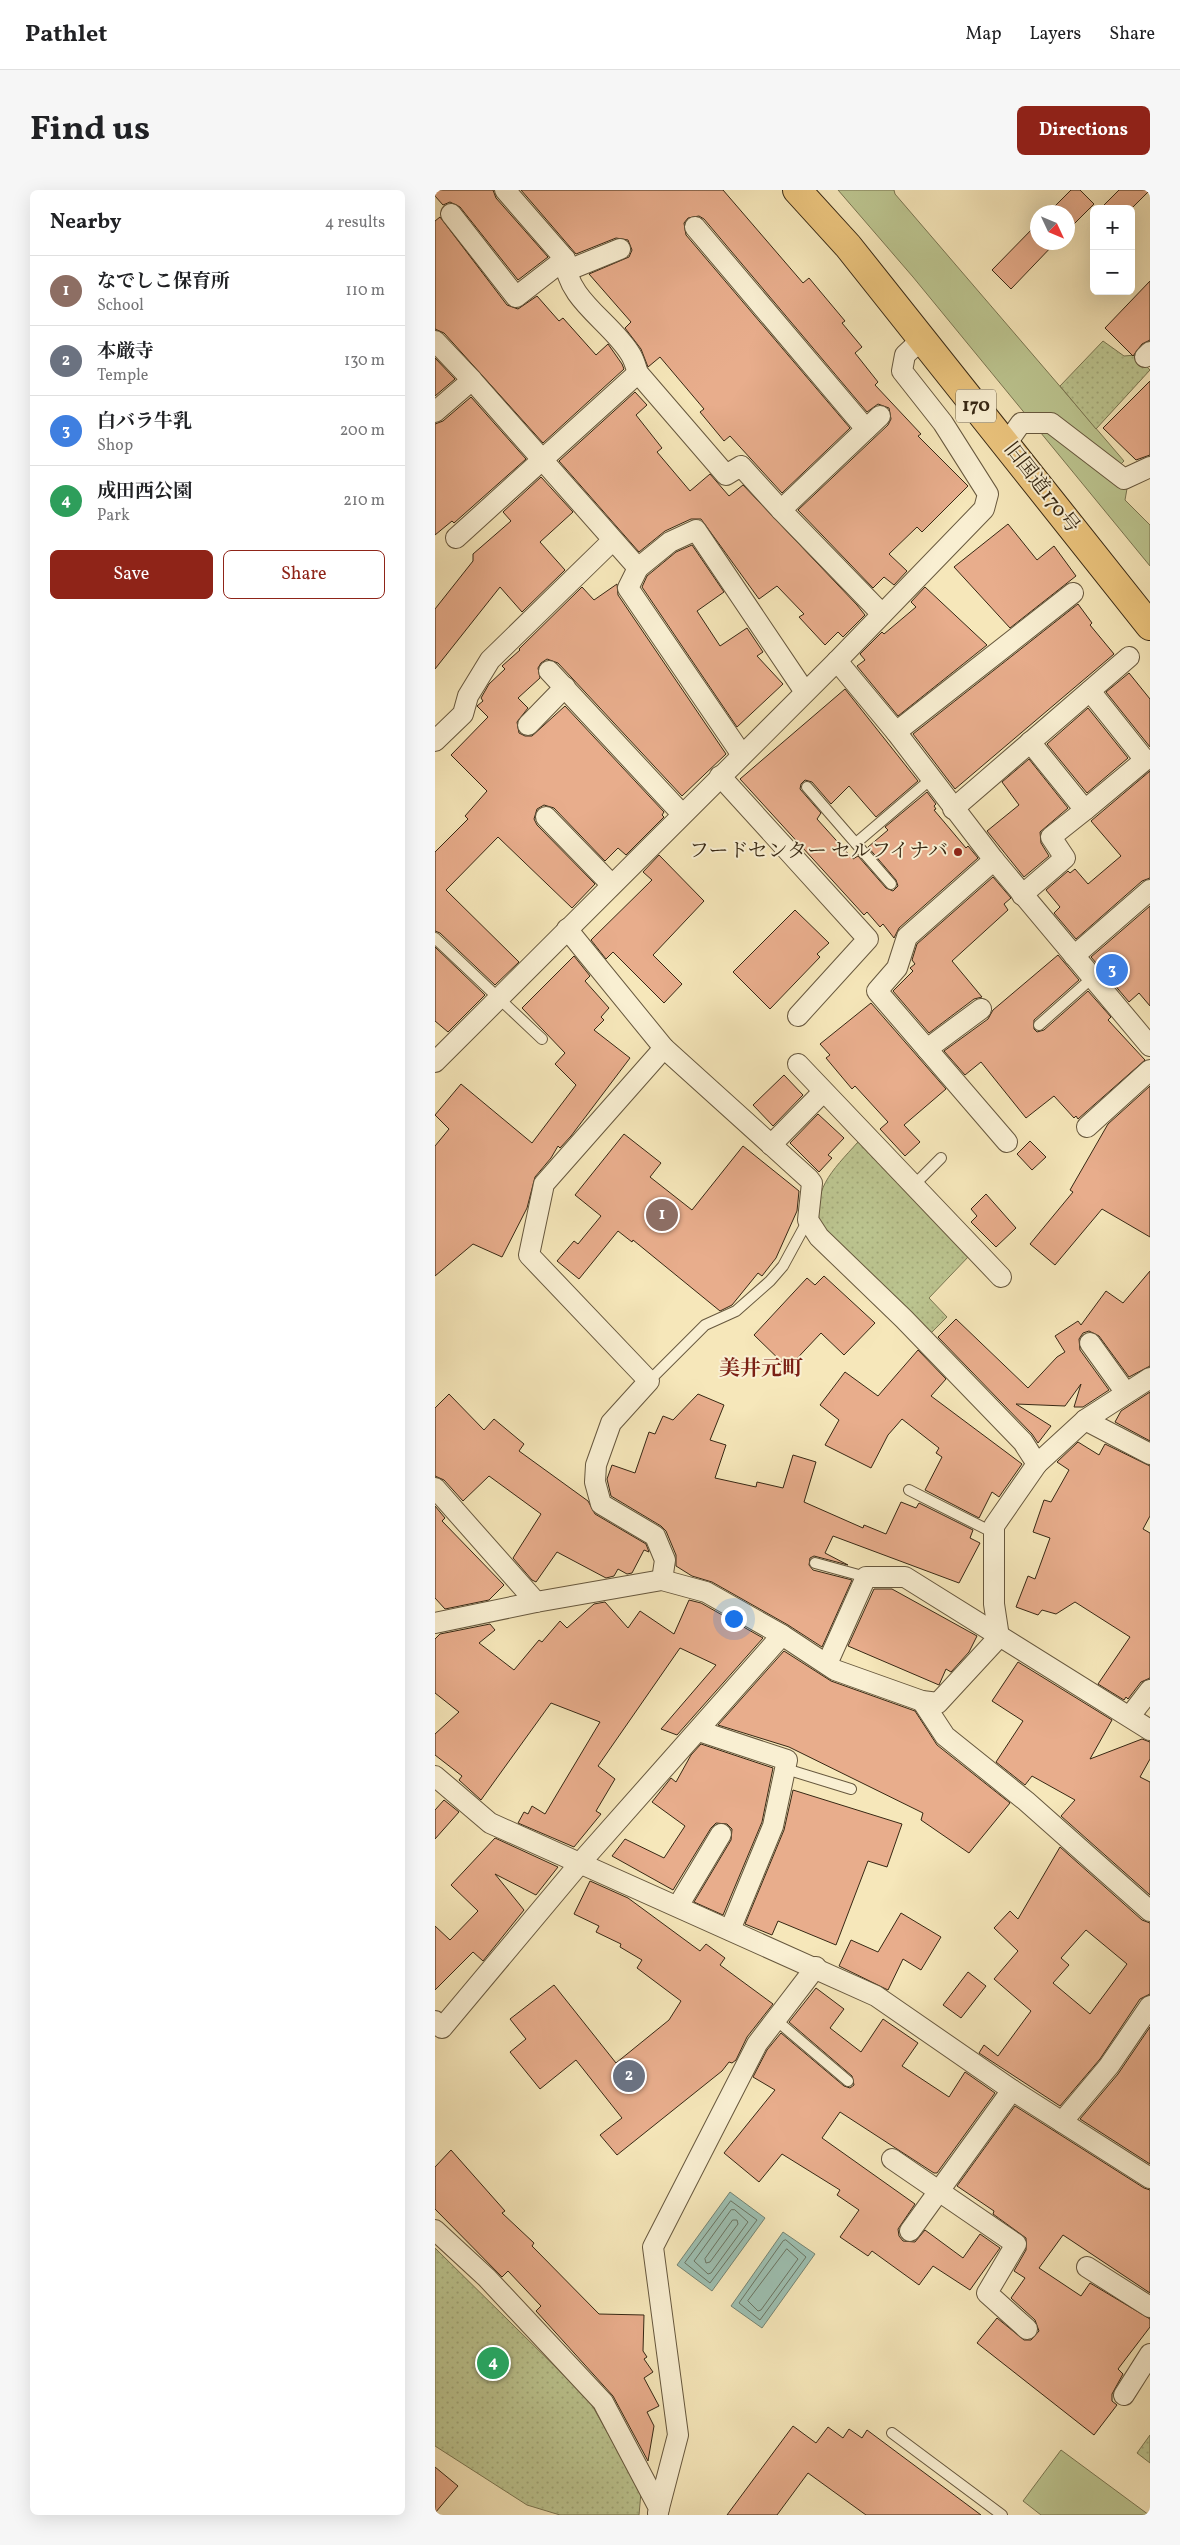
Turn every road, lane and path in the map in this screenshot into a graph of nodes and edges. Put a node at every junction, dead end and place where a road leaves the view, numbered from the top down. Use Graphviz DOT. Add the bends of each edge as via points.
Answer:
graph roads {
  1 [pos="505,190"];
  2 [pos="797,190"];
  3 [pos="451,214"];
  4 [pos="695,227"];
  5 [pos="620,249"];
  6 [pos="565,265"];
  7 [pos="922,339"];
  8 [pos="435,342"];
  9 [pos="639,373"];
  10 [pos="472,380"];
  11 [pos="435,412"];
  12 [pos="1006,444"];
  13 [pos="543,461"];
  14 [pos="1150,467"];
  15 [pos="781,510"];
  16 [pos="456,538"];
  17 [pos="612,541"];
  18 [pos="638,568"];
  19 [pos="1073,593"];
  20 [pos="882,614"];
  21 [pos="1150,626"];
  22 [pos="1129,657"];
  23 [pos="837,661"];
  24 [pos="549,670"];
  25 [pos="565,687"];
  26 [pos="1090,690"];
  27 [pos="805,692"];
  28 [pos="528,725"];
  29 [pos="896,732"];
  30 [pos="435,741"];
  31 [pos="1030,742"];
  32 [pos="742,754"];
  33 [pos="720,776"];
  34 [pos="931,779"];
  35 [pos="807,788"];
  36 [pos="953,809"];
  37 [pos="1085,810"];
  38 [pos="682,814"];
  39 [pos="546,817"];
  40 [pos="856,843"];
  41 [pos="994,860"];
  42 [pos="611,884"];
  43 [pos="891,884"];
  44 [pos="1150,890"];
  45 [pos="1022,895"];
  46 [pos="567,929"];
  47 [pos="435,938"];
  48 [pos="1074,956"];
  49 [pos="1092,978"];
  50 [pos="497,998"];
  51 [pos="981,1009"];
  52 [pos="797,1016"];
  53 [pos="1039,1025"];
  54 [pos="1146,1033"];
  55 [pos="542,1039"];
  56 [pos="664,1048"];
  57 [pos="927,1049"];
  58 [pos="435,1062"];
  59 [pos="798,1064"];
  60 [pos="1150,1070"];
  61 [pos="823,1092"];
  62 [pos="1087,1127"];
  63 [pos="1007,1142"];
  64 [pos="771,1146"];
  65 [pos="941,1158"];
  66 [pos="914,1185"];
  67 [pos="808,1220"];
  68 [pos="1001,1277"];
  69 [pos="1090,1343"];
  70 [pos="1150,1378"];
  71 [pos="649,1381"];
  72 [pos="1126,1393"];
  73 [pos="1085,1420"];
  74 [pos="1150,1454"];
  75 [pos="1037,1464"];
  76 [pos="435,1488"];
  77 [pos="909,1490"];
  78 [pos="994,1534"];
  79 [pos="815,1563"];
  80 [pos="866,1577"];
  81 [pos="662,1580"];
  82 [pos="536,1602"];
  83 [pos="435,1623"];
  84 [pos="782,1635"];
  85 [pos="999,1637"];
  86 [pos="827,1664"];
  87 [pos="1150,1690"];
  88 [pos="922,1702"];
  89 [pos="1130,1716"];
  90 [pos="1150,1730"];
  91 [pos="699,1731"];
  92 [pos="786,1769"];
  93 [pos="435,1776"];
  94 [pos="851,1789"];
  95 [pos="721,1834"];
  96 [pos="581,1862"];
  97 [pos="678,1906"];
  98 [pos="1150,1911"];
  99 [pos="730,1930"];
  100 [pos="816,1967"];
  101 [pos="1150,2006"];
  102 [pos="776,2020"];
  103 [pos="435,2021"];
  104 [pos="848,2081"];
  105 [pos="1012,2090"];
  106 [pos="1062,2122"];
  107 [pos="892,2159"];
  108 [pos="1150,2178"];
  109 [pos="938,2191"];
  110 [pos="435,2230"];
  111 [pos="909,2231"];
  112 [pos="1087,2267"];
  113 [pos="1150,2307"];
  114 [pos="1027,2329"];
  115 [pos="1150,2354"];
  116 [pos="1124,2395"];
  117 [pos="892,2433"];
  118 [pos="658,2511"];
  119 [pos="1002,2515"];
  1 -- 6 [label="street"];
  2 -- 7 [label="highway, 旧国道170号 / 170" via="848,246"];
  3 -- 6 [label="street" via="516,297"];
  4 -- 15 [label="street" via="873,423"];
  5 -- 6 [label="street"];
  6 -- 9 [label="street" via="572,287 631,354"];
  7 -- 12 [label="highway, 旧国道170号 / 170"];
  7 -- 20 [label="street" via="905,355 902,370 943,423 988,494 984,509"];
  8 -- 10 [label="street"];
  9 -- 13 [label="street"];
  9 -- 15 [label="street" via="726,475 741,466"];
  10 -- 11 [label="street"];
  10 -- 13 [label="street"];
  12 -- 14 [label="street" via="1021,423 1051,423 1124,479"];
  12 -- 21 [label="highway, 旧国道170号 / 170"];
  13 -- 16 [label="street"];
  13 -- 17 [label="street"];
  15 -- 20 [label="street"];
  17 -- 18 [label="street"];
  17 -- 30 [label="street" via="490,660 468,696 463,714"];
  18 -- 27 [label="street" via="670,542 696,530"];
  18 -- 32 [label="street" via="628,588"];
  19 -- 29 [label="street"];
  20 -- 23 [label="street"];
  22 -- 26 [label="street"];
  23 -- 27 [label="street"];
  23 -- 29 [label="street"];
  24 -- 25 [label="street"];
  25 -- 28 [label="street"];
  25 -- 38 [label="street"];
  26 -- 31 [label="street"];
  26 -- 37 [label="street" via="1145,760"];
  27 -- 32 [label="street"];
  29 -- 34 [label="street"];
  31 -- 36 [label="street"];
  31 -- 37 [label="street"];
  32 -- 33 [label="street"];
  33 -- 38 [label="street"];
  33 -- 52 [label="street" via="868,939"];
  34 -- 36 [label="street"];
  34 -- 40 [label="lane"];
  35 -- 40 [label="lane"];
  36 -- 41 [label="street"];
  37 -- 45 [label="street" via="1051,837 1065,858"];
  38 -- 42 [label="street"];
  39 -- 42 [label="street"];
  40 -- 43 [label="lane"];
  41 -- 45 [label="street"];
  41 -- 57 [label="street" via="907,937 897,968 877,991"];
  42 -- 46 [label="street"];
  44 -- 48 [label="street"];
  45 -- 48 [label="street"];
  46 -- 50 [label="street"];
  46 -- 56 [label="street"];
  47 -- 50 [label="lane"];
  48 -- 49 [label="street"];
  49 -- 53 [label="lane"];
  49 -- 54 [label="street"];
  50 -- 55 [label="lane"];
  50 -- 58 [label="street"];
  51 -- 57 [label="street"];
  56 -- 64 [label="street"];
  56 -- 71 [label="street" via="544,1184 529,1255"];
  57 -- 63 [label="street"];
  59 -- 61 [label="street"];
  60 -- 62 [label="street"];
  61 -- 64 [label="street"];
  61 -- 66 [label="street"];
  64 -- 67 [label="street" via="812,1183"];
  65 -- 66 [label="lane"];
  66 -- 68 [label="street"];
  67 -- 71 [label="lane" via="783,1266 770,1281 737,1310 705,1325"];
  67 -- 75 [label="street" via="819,1237 1023,1442"];
  69 -- 72 [label="street"];
  70 -- 72 [label="street"];
  71 -- 81 [label="street" via="611,1423 596,1465 595,1482 601,1504 655,1536 665,1560"];
  72 -- 73 [label="street"];
  73 -- 74 [label="street"];
  73 -- 75 [label="street"];
  75 -- 78 [label="street" via="994,1526"];
  76 -- 82 [label="street"];
  77 -- 78 [label="lane"];
  78 -- 85 [label="street" via="994,1604"];
  79 -- 80 [label="lane"];
  80 -- 85 [label="street" via="905,1578"];
  80 -- 86 [label="street"];
  81 -- 82 [label="street"];
  81 -- 84 [label="street" via="706,1592"];
  82 -- 83 [label="street"];
  84 -- 86 [label="street"];
  84 -- 91 [label="street"];
  85 -- 88 [label="street" via="938,1702"];
  85 -- 89 [label="street"];
  86 -- 88 [label="street" via="835,1670"];
  87 -- 89 [label="street"];
  88 -- 98 [label="street" via="945,1736 1026,1801"];
  89 -- 90 [label="street"];
  91 -- 92 [label="street" via="787,1760"];
  91 -- 96 [label="street"];
  92 -- 94 [label="lane"];
  92 -- 99 [label="street" via="773,1826"];
  93 -- 96 [label="street" via="490,1823"];
  95 -- 97 [label="street"];
  96 -- 97 [label="street"];
  96 -- 103 [label="street" via="443,2028"];
  97 -- 99 [label="street"];
  99 -- 100 [label="street"];
  100 -- 102 [label="street"];
  100 -- 105 [label="street" via="876,1996"];
  101 -- 106 [label="street" via="1109,2066"];
  102 -- 104 [label="lane"];
  102 -- 118 [label="street" via="757,2044 653,2247 678,2435"];
  105 -- 106 [label="street"];
  105 -- 109 [label="street"];
  106 -- 108 [label="street"];
  107 -- 109 [label="street"];
  109 -- 111 [label="street"];
  109 -- 114 [label="street" via="1016,2244 987,2294"];
  110 -- 118 [label="street" via="487,2278 603,2402"];
  112 -- 113 [label="street"];
  115 -- 116 [label="street"];
  117 -- 119 [label="lane"];
}
